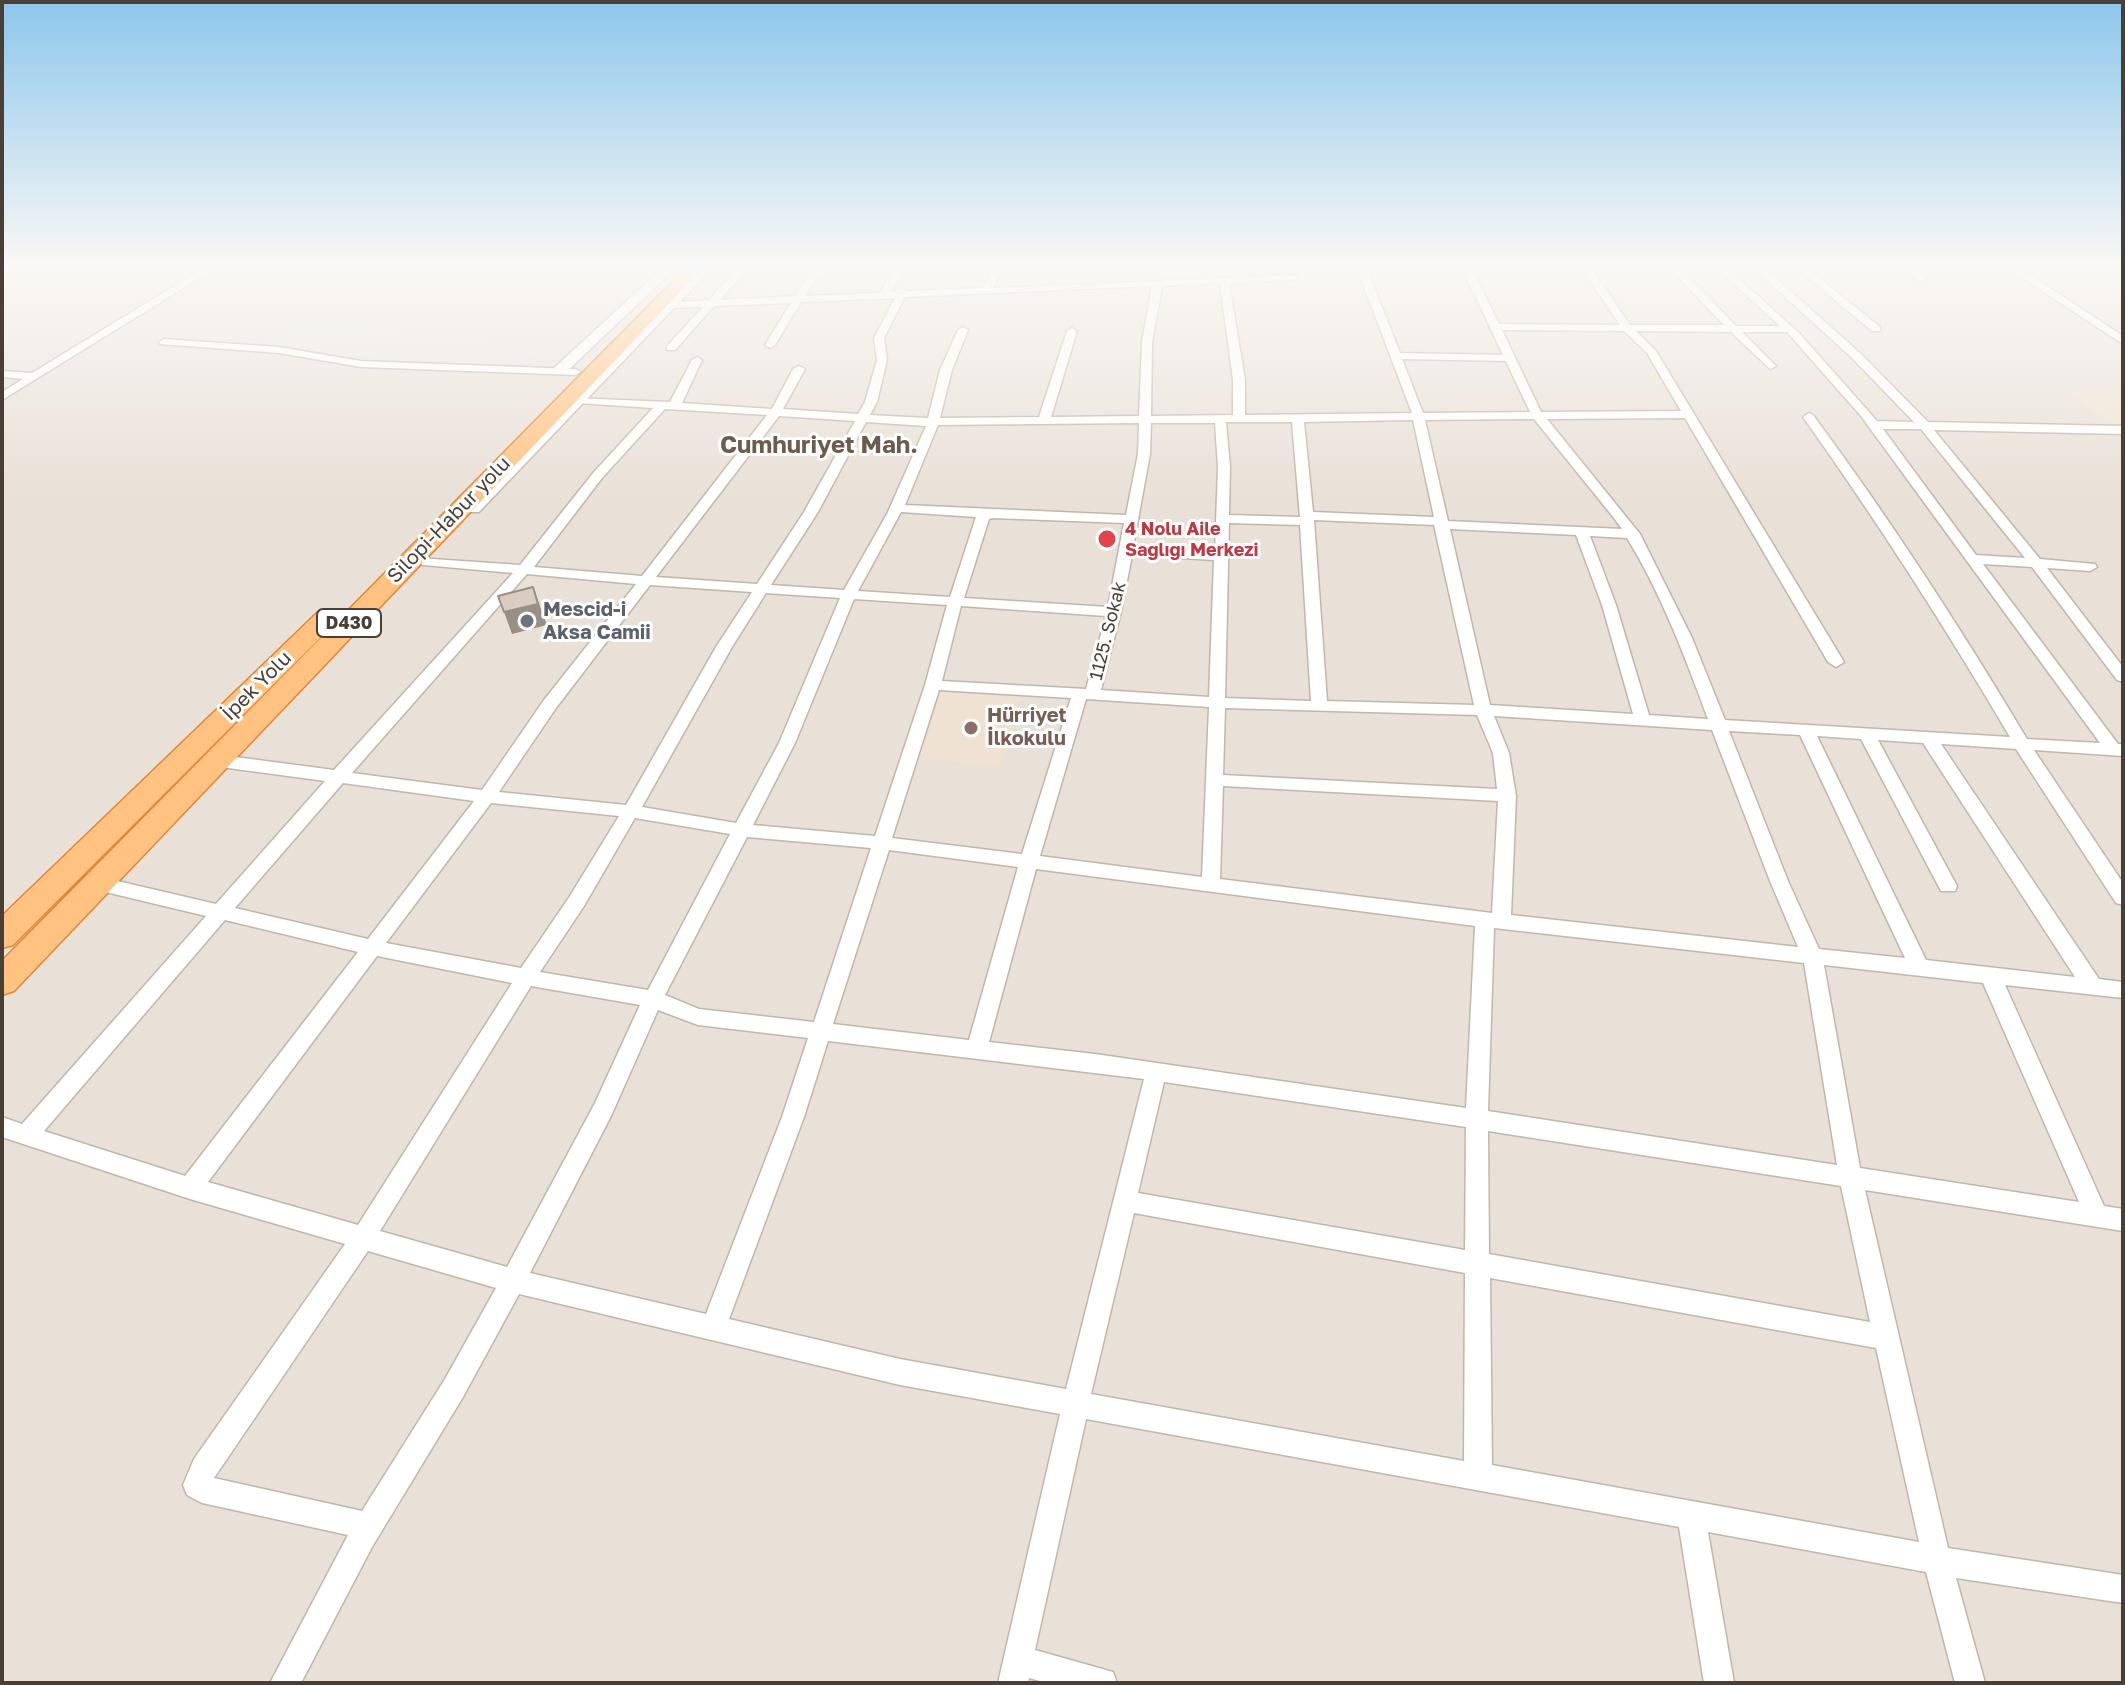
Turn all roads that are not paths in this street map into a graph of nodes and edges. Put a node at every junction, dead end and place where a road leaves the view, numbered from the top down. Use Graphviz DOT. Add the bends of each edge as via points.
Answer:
graph roads {
  1 [pos="86,345"];
  2 [pos="202,345"];
  3 [pos="594,345"];
  4 [pos="596,345"];
  5 [pos="616,345"];
  6 [pos="632,345"];
  7 [pos="674,345"];
  8 [pos="880,345"];
  9 [pos="957,345"];
  10 [pos="1068,345"];
  11 [pos="1147,345"];
  12 [pos="1235,345"];
  13 [pos="1392,345"];
  14 [pos="1504,345"];
  15 [pos="1644,345"];
  16 [pos="1750,345"];
  17 [pos="1803,345"];
  18 [pos="1844,345"];
  19 [pos="671,348"];
  20 [pos="1396,356"];
  21 [pos="1510,358"];
  22 [pos="697,360"];
  23 [pos="1770,366"];
  24 [pos="799,369"];
  25 [pos="567,372"];
  26 [pos="2,374"];
  27 [pos="34,377"];
  28 [pos="2,397"];
  29 [pos="578,400"];
  30 [pos="668,406"];
  31 [pos="775,413"];
  32 [pos="1688,414"];
  33 [pos="1418,415"];
  34 [pos="1537,415"];
  35 [pos="1220,417"];
  36 [pos="1239,417"];
  37 [pos="1298,417"];
  38 [pos="1809,417"];
  39 [pos="864,418"];
  40 [pos="1145,419"];
  41 [pos="1044,421"];
  42 [pos="933,422"];
  43 [pos="1877,425"];
  44 [pos="1925,427"];
  45 [pos="2123,430"];
  46 [pos="490,468"];
  47 [pos="897,508"];
  48 [pos="987,514"];
  49 [pos="1308,518"];
  50 [pos="1129,519"];
  51 [pos="1222,519"];
  52 [pos="1441,523"];
  53 [pos="1581,531"];
  54 [pos="1633,534"];
  55 [pos="1126,551"];
  56 [pos="1222,556"];
  57 [pos="1972,559"];
  58 [pos="423,561"];
  59 [pos="2033,563"];
  60 [pos="2090,567"];
  61 [pos="524,570"];
  62 [pos="648,581"];
  63 [pos="765,588"];
  64 [pos="848,595"];
  65 [pos="955,602"];
  66 [pos="1114,612"];
  67 [pos="1836,662"];
  68 [pos="2123,677"];
  69 [pos="933,685"];
  70 [pos="1086,694"];
  71 [pos="1215,702"];
  72 [pos="1319,705"];
  73 [pos="1483,710"];
  74 [pos="1642,719"];
  75 [pos="1721,726"];
  76 [pos="1806,731"];
  77 [pos="1867,735"];
  78 [pos="1929,739"];
  79 [pos="2023,746"];
  80 [pos="2119,750"];
  81 [pos="228,762"];
  82 [pos="342,776"];
  83 [pos="1213,780"];
  84 [pos="487,796"];
  85 [pos="1507,796"];
  86 [pos="628,811"];
  87 [pos="742,830"];
  88 [pos="883,843"];
  89 [pos="1029,861"];
  90 [pos="103,884"];
  91 [pos="1211,885"];
  92 [pos="1948,886"];
  93 [pos="2123,898"];
  94 [pos="220,914"];
  95 [pos="1493,921"];
  96 [pos="2,936"];
  97 [pos="372,947"];
  98 [pos="1813,958"];
  99 [pos="1920,969"];
  100 [pos="1991,977"];
  101 [pos="525,978"];
  102 [pos="2,982"];
  103 [pos="2093,987"];
  104 [pos="2123,990"];
  105 [pos="653,999"];
  106 [pos="822,1032"];
  107 [pos="976,1051"];
  108 [pos="1156,1072"];
  109 [pos="1477,1119"];
  110 [pos="14,1131"];
  111 [pos="1850,1177"];
  112 [pos="190,1188"];
  113 [pos="1125,1201"];
  114 [pos="2097,1216"];
  115 [pos="2123,1220"];
  116 [pos="364,1236"];
  117 [pos="1477,1265"];
  118 [pos="513,1281"];
  119 [pos="713,1328"];
  120 [pos="1886,1337"];
  121 [pos="1076,1403"];
  122 [pos="1478,1476"];
  123 [pos="1691,1515"];
  124 [pos="369,1526"];
  125 [pos="1937,1560"];
  126 [pos="2123,1589"];
  127 [pos="1015,1671"];
  128 [pos="292,1681"];
  129 [pos="1102,1683"];
  130 [pos="1719,1683"];
  131 [pos="1970,1683"];
  1 -- 27 [label="street"];
  2 -- 25 [label="street" via="361,364"];
  3 -- 25 [label="street"];
  4 -- 25 [label="highway, İpek Yolu / D430"];
  5 -- 46 [label="highway, Silopi-Habur yolu / D430"];
  6 -- 29 [label="street"];
  7 -- 19 [label="street"];
  8 -- 39 [label="street" via="878,383"];
  9 -- 42 [label="street"];
  10 -- 41 [label="street"];
  11 -- 40 [label="street, 1125. Sokak"];
  12 -- 36 [label="street"];
  13 -- 20 [label="street"];
  14 -- 21 [label="street"];
  15 -- 32 [label="street"];
  16 -- 23 [label="street"];
  17 -- 43 [label="street"];
  18 -- 44 [label="street"];
  20 -- 21 [label="street"];
  20 -- 33 [label="street"];
  21 -- 34 [label="street"];
  22 -- 30 [label="street"];
  24 -- 31 [label="street"];
  25 -- 46 [label="highway, İpek Yolu / D430"];
  26 -- 27 [label="street"];
  27 -- 28 [label="street"];
  29 -- 30 [label="street"];
  29 -- 58 [label="street"];
  30 -- 31 [label="street"];
  30 -- 61 [label="street" via="598,475"];
  31 -- 39 [label="street"];
  31 -- 62 [label="street"];
  32 -- 34 [label="street"];
  32 -- 67 [label="street"];
  33 -- 34 [label="street"];
  33 -- 37 [label="street"];
  33 -- 52 [label="street"];
  34 -- 54 [label="street"];
  35 -- 36 [label="street"];
  35 -- 40 [label="street"];
  35 -- 51 [label="street"];
  36 -- 37 [label="street"];
  37 -- 49 [label="street"];
  38 -- 79 [label="street" via="1952,626"];
  39 -- 42 [label="street"];
  39 -- 63 [label="street"];
  40 -- 41 [label="street"];
  40 -- 50 [label="street, 1125. Sokak" via="1144,454"];
  41 -- 42 [label="street"];
  42 -- 47 [label="street"];
  43 -- 44 [label="street"];
  43 -- 57 [label="street"];
  44 -- 45 [label="street"];
  44 -- 59 [label="street"];
  46 -- 90 [label="highway, Silopi-Habur yolu / D430"];
  46 -- 96 [label="highway, İpek Yolu / D430"];
  47 -- 48 [label="street"];
  47 -- 64 [label="street"];
  48 -- 50 [label="street"];
  48 -- 65 [label="street"];
  49 -- 51 [label="street"];
  49 -- 52 [label="street"];
  49 -- 72 [label="street"];
  50 -- 55 [label="street, 1125. Sokak"];
  51 -- 56 [label="street"];
  52 -- 53 [label="street"];
  52 -- 73 [label="street"];
  53 -- 54 [label="street"];
  53 -- 74 [label="street"];
  54 -- 75 [label="street"];
  55 -- 56 [label="street"];
  55 -- 66 [label="street, 1125. Sokak"];
  56 -- 71 [label="street"];
  57 -- 59 [label="street"];
  57 -- 80 [label="street"];
  58 -- 61 [label="street"];
  58 -- 81 [label="street"];
  59 -- 60 [label="street"];
  59 -- 68 [label="street"];
  61 -- 62 [label="street"];
  61 -- 82 [label="street"];
  62 -- 63 [label="street"];
  62 -- 84 [label="street" via="550,704"];
  63 -- 64 [label="street"];
  63 -- 86 [label="street" via="724,647"];
  64 -- 65 [label="street"];
  64 -- 87 [label="street" via="787,743"];
  65 -- 66 [label="street"];
  65 -- 69 [label="street"];
  66 -- 70 [label="street, 1125. Sokak"];
  69 -- 70 [label="street"];
  69 -- 88 [label="street"];
  70 -- 71 [label="street"];
  70 -- 89 [label="street, 1125. Sokak"];
  71 -- 72 [label="street"];
  71 -- 83 [label="street"];
  72 -- 73 [label="street"];
  73 -- 74 [label="street"];
  73 -- 85 [label="street" via="1501,753"];
  74 -- 75 [label="street"];
  75 -- 76 [label="street"];
  75 -- 98 [label="street"];
  76 -- 77 [label="street"];
  76 -- 99 [label="street"];
  77 -- 78 [label="street"];
  77 -- 92 [label="street"];
  78 -- 79 [label="street"];
  78 -- 103 [label="street"];
  79 -- 80 [label="street"];
  79 -- 93 [label="street"];
  81 -- 82 [label="street"];
  81 -- 90 [label="street"];
  82 -- 84 [label="street"];
  82 -- 94 [label="street"];
  83 -- 85 [label="street"];
  83 -- 91 [label="street"];
  84 -- 86 [label="street"];
  84 -- 97 [label="street"];
  85 -- 95 [label="street"];
  86 -- 87 [label="street"];
  86 -- 101 [label="street"];
  87 -- 88 [label="street"];
  87 -- 105 [label="street"];
  88 -- 89 [label="street"];
  88 -- 106 [label="street"];
  89 -- 91 [label="street"];
  89 -- 107 [label="street, 1125. Sokak"];
  90 -- 94 [label="street"];
  90 -- 102 [label="highway, Silopi-Habur yolu / D430"];
  91 -- 95 [label="street"];
  94 -- 97 [label="street"];
  94 -- 110 [label="street"];
  95 -- 98 [label="street"];
  95 -- 109 [label="street"];
  97 -- 101 [label="street"];
  97 -- 112 [label="street"];
  98 -- 99 [label="street"];
  98 -- 111 [label="street"];
  99 -- 100 [label="street"];
  100 -- 103 [label="street"];
  100 -- 114 [label="street"];
  101 -- 105 [label="street"];
  101 -- 116 [label="street"];
  103 -- 104 [label="street"];
  105 -- 106 [label="street" via="698,1017"];
  105 -- 118 [label="street" via="603,1109"];
  106 -- 107 [label="street"];
  106 -- 119 [label="street"];
  107 -- 108 [label="street"];
  108 -- 109 [label="street"];
  108 -- 113 [label="street"];
  109 -- 111 [label="street"];
  109 -- 117 [label="street"];
  110 -- 112 [label="street"];
  111 -- 114 [label="street"];
  111 -- 120 [label="street"];
  112 -- 116 [label="street"];
  113 -- 117 [label="street"];
  113 -- 121 [label="street"];
  114 -- 115 [label="street"];
  116 -- 118 [label="street"];
  116 -- 124 [label="street" via="197,1485"];
  117 -- 120 [label="street"];
  117 -- 122 [label="street"];
  118 -- 119 [label="street"];
  118 -- 124 [label="street"];
  119 -- 121 [label="street" via="900,1372"];
  120 -- 125 [label="street"];
  121 -- 122 [label="street"];
  121 -- 127 [label="street"];
  122 -- 123 [label="street"];
  123 -- 125 [label="street"];
  123 -- 130 [label="street"];
  124 -- 128 [label="street"];
  125 -- 126 [label="street"];
  125 -- 131 [label="street"];
  127 -- 129 [label="street"];
}
